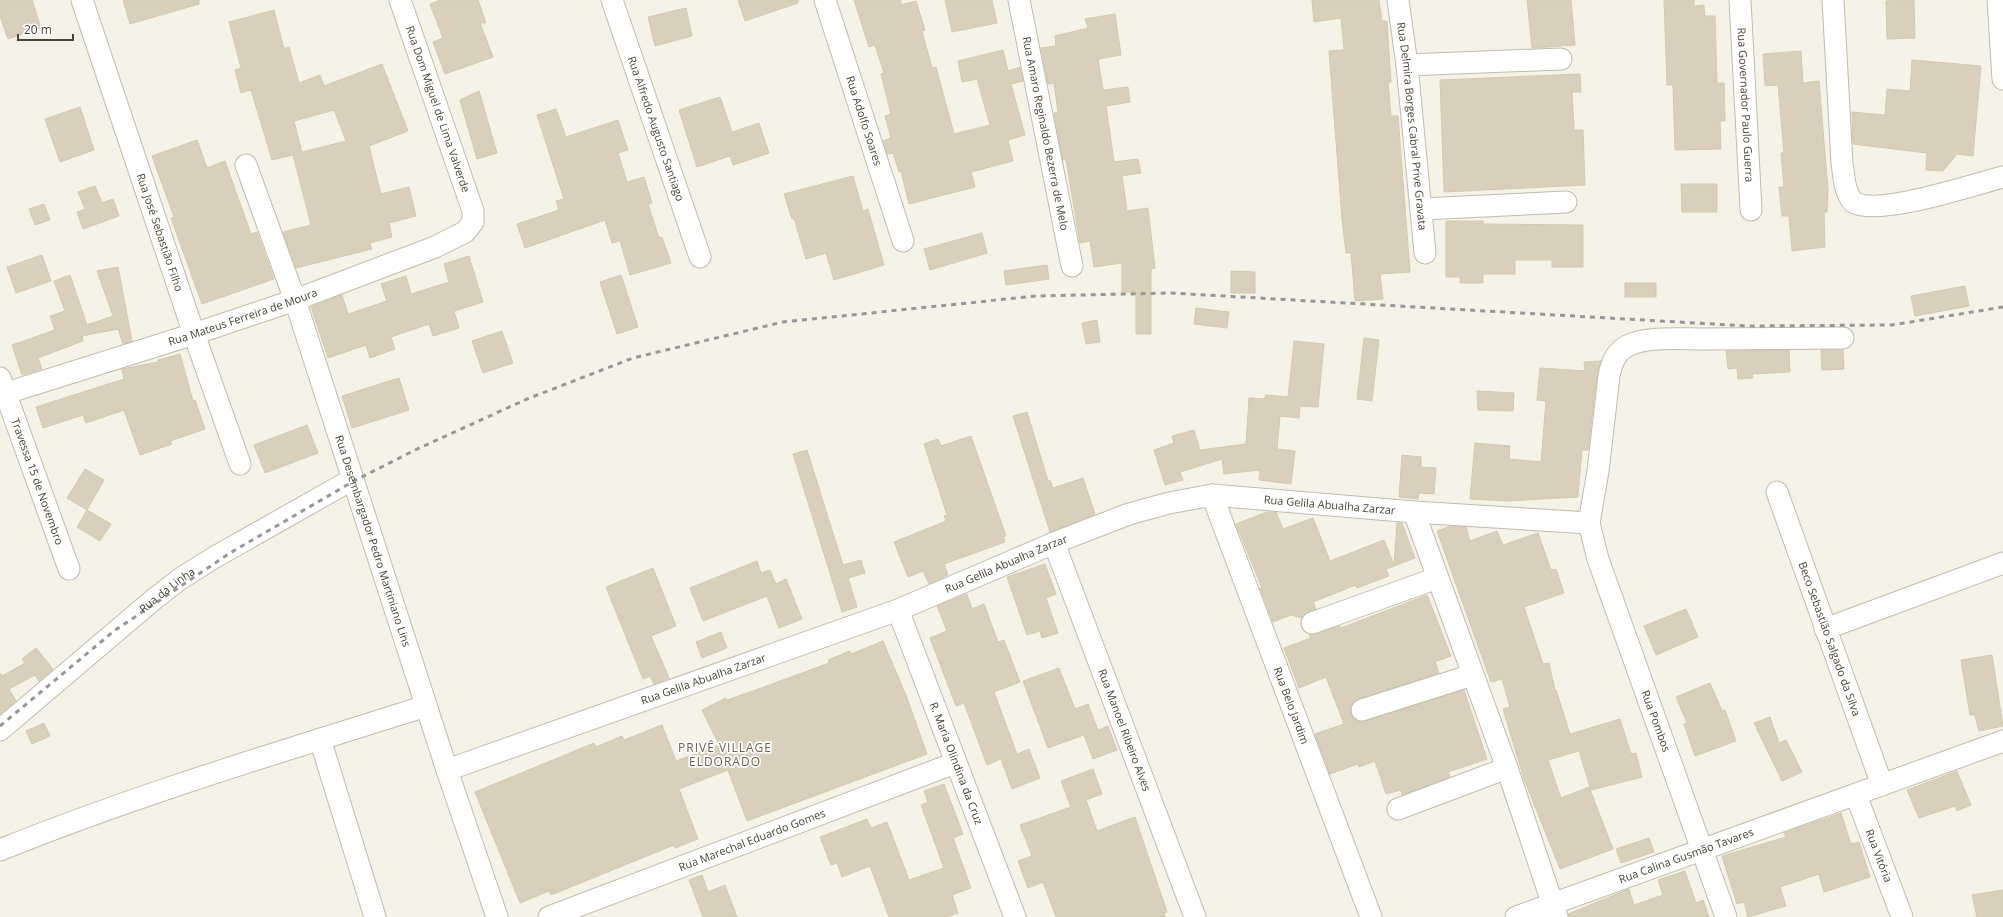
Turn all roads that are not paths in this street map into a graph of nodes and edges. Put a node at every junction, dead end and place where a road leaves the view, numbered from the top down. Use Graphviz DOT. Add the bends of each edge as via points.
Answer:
graph roads {
  1 [pos="82,0"];
  2 [pos="400,0"];
  3 [pos="612,0"];
  4 [pos="825,0"];
  5 [pos="1019,0"];
  6 [pos="1398,0"];
  7 [pos="1740,0"];
  8 [pos="1834,0"];
  9 [pos="1998,0"];
  10 [pos="1561,59"];
  11 [pos="1407,65"];
  12 [pos="2003,79"];
  13 [pos="246,165"];
  14 [pos="2003,177"];
  15 [pos="1566,202"];
  16 [pos="1422,209"];
  17 [pos="1751,210"];
  18 [pos="474,219"];
  19 [pos="903,241"];
  20 [pos="1425,253"];
  21 [pos="700,257"];
  22 [pos="1072,266"];
  23 [pos="295,300"];
  24 [pos="194,334"];
  25 [pos="1843,338"];
  26 [pos="2,389"];
  27 [pos="240,464"];
  28 [pos="353,478"];
  29 [pos="1777,492"];
  30 [pos="1212,495"];
  31 [pos="1414,512"];
  32 [pos="1589,523"];
  33 [pos="1054,543"];
  34 [pos="2003,563"];
  35 [pos="69,569"];
  36 [pos="1437,578"];
  37 [pos="898,610"];
  38 [pos="1312,623"];
  39 [pos="1825,629"];
  40 [pos="1472,675"];
  41 [pos="426,706"];
  42 [pos="1362,710"];
  43 [pos="0,730"];
  44 [pos="320,739"];
  45 [pos="2003,741"];
  46 [pos="955,763"];
  47 [pos="1506,768"];
  48 [pos="446,770"];
  49 [pos="1882,785"];
  50 [pos="1856,795"];
  51 [pos="1398,808"];
  52 [pos="1701,849"];
  53 [pos="0,850"];
  54 [pos="1555,911"];
  55 [pos="1012,916"];
  56 [pos="375,917"];
  57 [pos="497,917"];
  58 [pos="549,917"];
  59 [pos="1195,917"];
  60 [pos="1371,917"];
  61 [pos="1516,917"];
  62 [pos="1726,917"];
  63 [pos="1902,917"];
  1 -- 24 [label="street, Rua José Sebastião Filho"];
  2 -- 18 [label="street, Rua Dom Miguel de Lima Valverde" via="468,194"];
  3 -- 21 [label="street, Rua Alfredo Augusto Santiago"];
  4 -- 19 [label="street, Rua Adolfo Soares"];
  5 -- 22 [label="street, Rua Amaro Reginaldo Bezerra de Melo"];
  6 -- 11 [label="street, Rua Delmira Borges Cabral Prive Gravata"];
  7 -- 17 [label="street, Rua Governador Paulo Guerra"];
  8 -- 14 [label="street" via="1842,163 1844,181 1853,202 1870,207 1896,204"];
  9 -- 12 [label="street"];
  10 -- 11 [label="street"];
  11 -- 16 [label="street, Rua Delmira Borges Cabral Prive Gravata"];
  13 -- 23 [label="street, Rua Desembargador Pedro Martiniano Lins"];
  15 -- 16 [label="street"];
  16 -- 20 [label="street, Rua Delmira Borges Cabral Prive Gravata"];
  18 -- 23 [label="street, Rua Mateus Ferreira de Moura" via="465,232 455,238"];
  23 -- 24 [label="street, Rua Mateus Ferreira de Moura"];
  23 -- 28 [label="street, Rua Desembargador Pedro Martiniano Lins"];
  24 -- 26 [label="street, Rua Mateus Ferreira de Moura"];
  24 -- 27 [label="street, Rua José Sebastião Filho"];
  25 -- 32 [label="street" via="1649,340 1627,346 1619,352 1609,376"];
  26 -- 35 [label="street, Travessa 15 de Novembro"];
  28 -- 41 [label="street, Rua Desembargador Pedro Martiniano Lins"];
  28 -- 43 [label="street, Rua da Linha" via="180,579"];
  29 -- 39 [label="street, Beco Sebastião Salgado da Silva"];
  30 -- 31 [label="street, Rua Gelila Abualha Zarzar"];
  30 -- 33 [label="street, Rua Gelila Abualha Zarzar" via="1129,514"];
  30 -- 60 [label="street, Rua Belo Jardim"];
  31 -- 32 [label="street, Rua Gelila Abualha Zarzar"];
  31 -- 36 [label="street"];
  32 -- 52 [label="street, Rua Pombos" via="1598,559"];
  33 -- 37 [label="street, Rua Gelila Abualha Zarzar"];
  33 -- 59 [label="street, Rua Manoel Ribeiro Alves"];
  34 -- 39 [label="street"];
  36 -- 38 [label="street"];
  36 -- 40 [label="street"];
  37 -- 46 [label="street, R. Maria Olindina da Cruz"];
  37 -- 48 [label="street, Rua Gelila Abualha Zarzar"];
  39 -- 49 [label="street, Beco Sebastião Salgado da Silva"];
  40 -- 42 [label="street"];
  40 -- 47 [label="street"];
  41 -- 44 [label="street"];
  41 -- 48 [label="street, Rua Desembargador Pedro Martiniano Lins"];
  44 -- 53 [label="street" via="68,823"];
  44 -- 56 [label="street"];
  45 -- 49 [label="street, Rua Calina Gusmão Tavares"];
  46 -- 55 [label="street, R. Maria Olindina da Cruz"];
  46 -- 58 [label="street, Rua Marechal Eduardo Gomes"];
  47 -- 51 [label="street"];
  47 -- 54 [label="street"];
  48 -- 57 [label="street, Rua Desembargador Pedro Martiniano Lins"];
  49 -- 50 [label="street, Rua Calina Gusmão Tavares"];
  50 -- 52 [label="street, Rua Calina Gusmão Tavares"];
  50 -- 63 [label="street, Rua Vitória"];
  52 -- 54 [label="street, Rua Calina Gusmão Tavares"];
  52 -- 62 [label="street, Rua Pombos"];
  54 -- 61 [label="street, Rua Calina Gusmão Tavares"];
}
